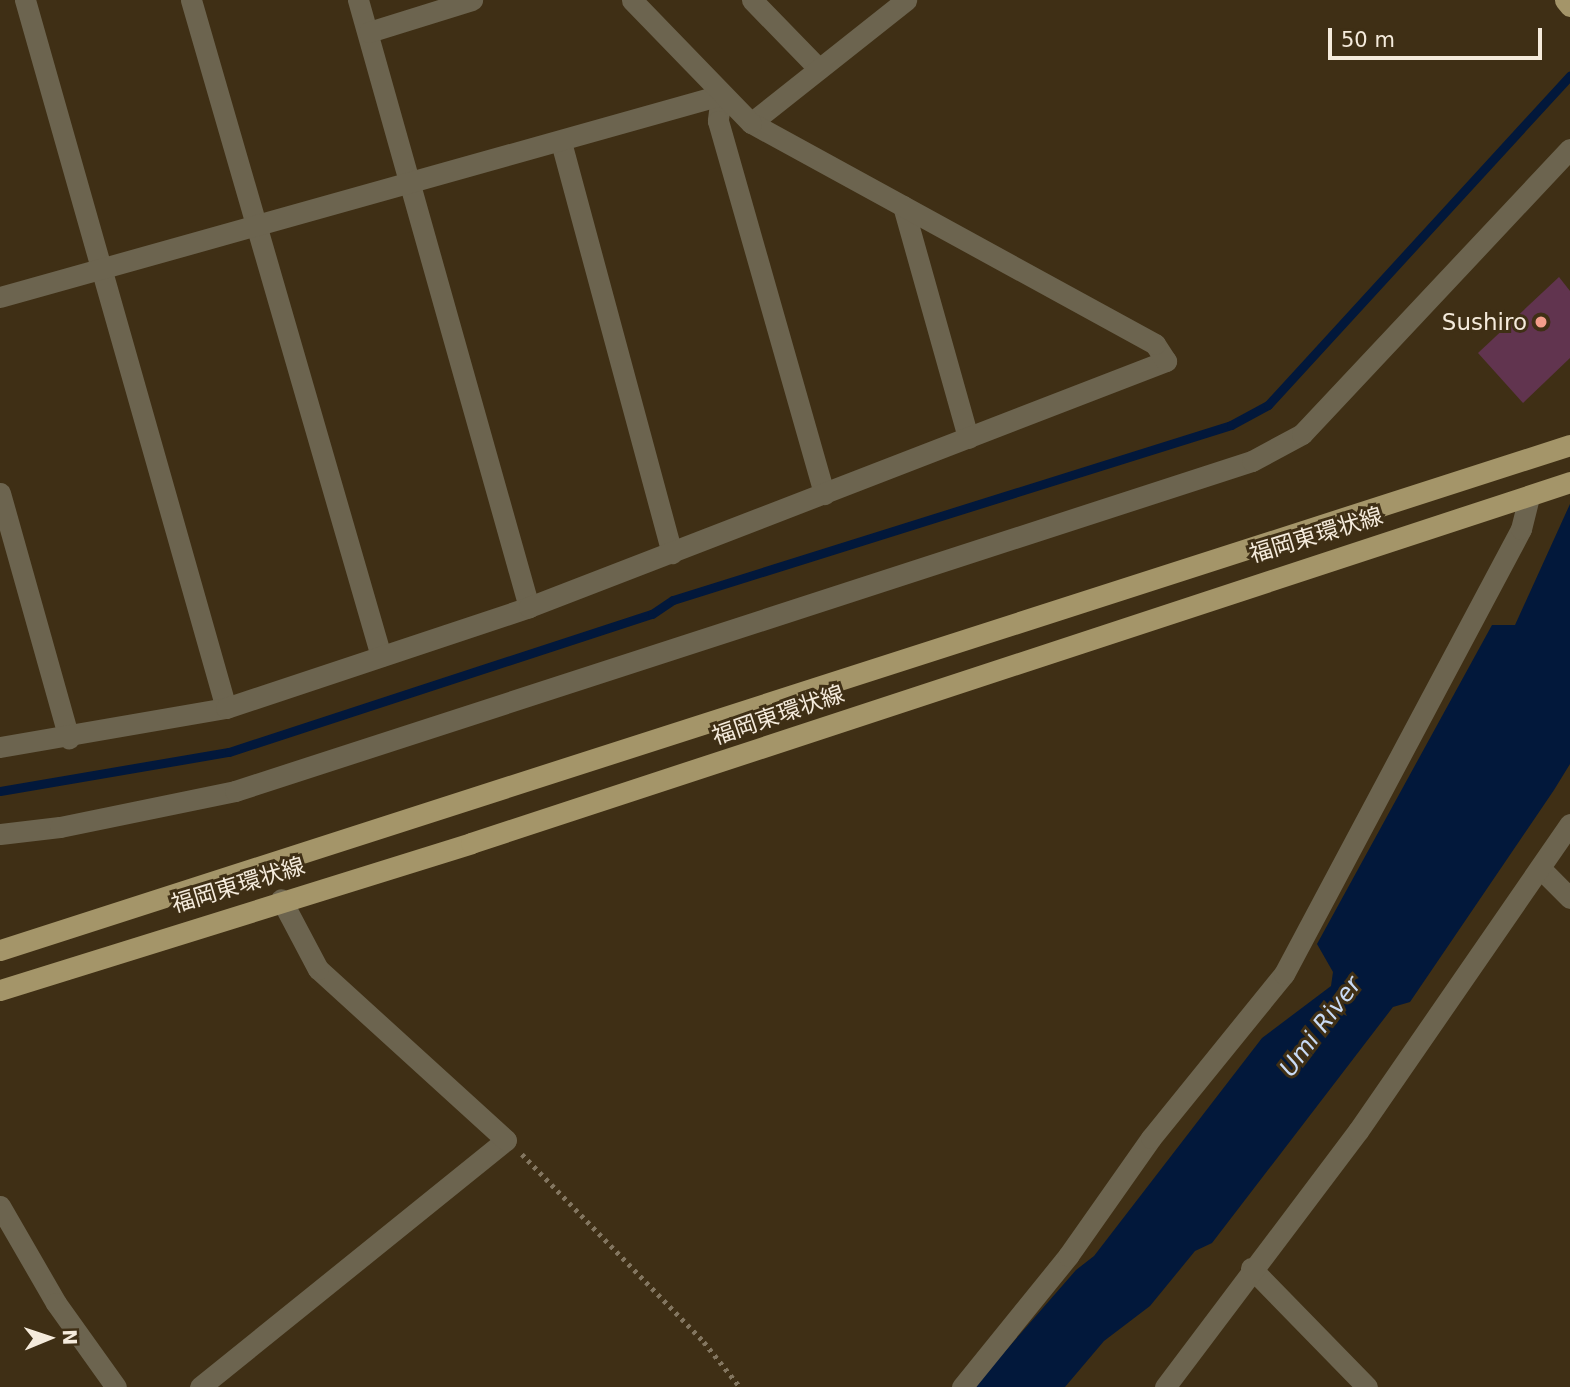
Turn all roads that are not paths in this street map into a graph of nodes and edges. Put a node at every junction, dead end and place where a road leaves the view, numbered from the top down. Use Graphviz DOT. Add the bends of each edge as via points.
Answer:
graph roads {
  1 [pos="26,0"];
  2 [pos="191,0"];
  3 [pos="358,0"];
  4 [pos="472,0"];
  5 [pos="632,0"];
  6 [pos="752,0"];
  7 [pos="906,0"];
  8 [pos="1565,0"];
  9 [pos="1570,6"];
  10 [pos="369,32"];
  11 [pos="819,69"];
  12 [pos="721,95"];
  13 [pos="751,123"];
  14 [pos="561,142"];
  15 [pos="1570,149"];
  16 [pos="412,182"];
  17 [pos="903,206"];
  18 [pos="257,225"];
  19 [pos="104,267"];
  20 [pos="0,298"];
  21 [pos="968,438"];
  22 [pos="1570,445"];
  23 [pos="1570,482"];
  24 [pos="0,493"];
  25 [pos="824,494"];
  26 [pos="1528,497"];
  27 [pos="672,553"];
  28 [pos="529,607"];
  29 [pos="381,656"];
  30 [pos="226,708"];
  31 [pos="69,739"];
  32 [pos="0,747"];
  33 [pos="1570,824"];
  34 [pos="0,834"];
  35 [pos="1541,869"];
  36 [pos="1570,898"];
  37 [pos="281,899"];
  38 [pos="0,950"];
  39 [pos="0,990"];
  40 [pos="0,1206"];
  41 [pos="1251,1268"];
  42 [pos="116,1387"];
  43 [pos="200,1387"];
  44 [pos="962,1387"];
  45 [pos="1165,1387"];
  46 [pos="1367,1387"];
  1 -- 19 [label="street"];
  2 -- 18 [label="street"];
  3 -- 10 [label="street"];
  4 -- 10 [label="street"];
  5 -- 12 [label="street"];
  6 -- 11 [label="street"];
  7 -- 11 [label="street"];
  8 -- 9 [label="main road"];
  10 -- 16 [label="street"];
  11 -- 13 [label="street"];
  12 -- 13 [label="street"];
  12 -- 14 [label="street"];
  12 -- 25 [label="street" via="718,121"];
  13 -- 17 [label="street"];
  14 -- 16 [label="street"];
  14 -- 27 [label="street"];
  15 -- 34 [label="street" via="1302,434 1252,461 235,791 60,827"];
  16 -- 18 [label="street"];
  16 -- 28 [label="street"];
  17 -- 21 [label="street"];
  17 -- 21 [label="street" via="1155,344 1166,361"];
  18 -- 19 [label="street"];
  18 -- 29 [label="street"];
  19 -- 20 [label="street"];
  19 -- 30 [label="street"];
  21 -- 25 [label="street"];
  22 -- 38 [label="main road, 福岡東環状線"];
  23 -- 26 [label="main road, 福岡東環状線"];
  24 -- 31 [label="street"];
  25 -- 27 [label="street"];
  26 -- 37 [label="main road, 福岡東環状線" via="1263,579 471,843"];
  26 -- 44 [label="street" via="1521,529 1284,974 1151,1138 1068,1256"];
  27 -- 28 [label="street"];
  28 -- 29 [label="street"];
  29 -- 30 [label="street"];
  30 -- 31 [label="street"];
  31 -- 32 [label="street"];
  33 -- 35 [label="street"];
  35 -- 36 [label="street"];
  35 -- 41 [label="street" via="1358,1131"];
  37 -- 39 [label="main road, 福岡東環状線"];
  37 -- 43 [label="street" via="317,969 506,1140"];
  40 -- 42 [label="street" via="56,1303"];
  41 -- 45 [label="street"];
  41 -- 46 [label="street"];
}
